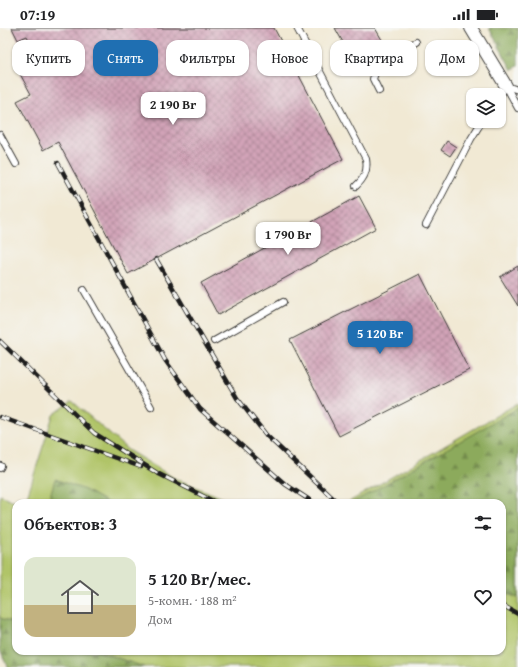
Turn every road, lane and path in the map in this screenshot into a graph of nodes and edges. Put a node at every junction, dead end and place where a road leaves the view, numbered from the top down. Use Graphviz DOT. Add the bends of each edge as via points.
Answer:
graph roads {
  1 [pos="297,28"];
  2 [pos="471,28"];
  3 [pos="374,76"];
  4 [pos="512,88"];
  5 [pos="379,91"];
  6 [pos="518,108"];
  7 [pos="478,128"];
  8 [pos="0,135"];
  9 [pos="16,164"];
  10 [pos="356,186"];
  11 [pos="426,225"];
  12 [pos="84,290"];
  13 [pos="283,302"];
  14 [pos="214,341"];
  15 [pos="151,407"];
  1 -- 10 [label="lane" via="366,158 366,171"];
  2 -- 4 [label="street"];
  3 -- 5 [label="lane"];
  4 -- 6 [label="lane"];
  7 -- 11 [label="lane"];
  8 -- 9 [label="lane"];
  12 -- 15 [label="lane"];
  13 -- 14 [label="lane"];
}
